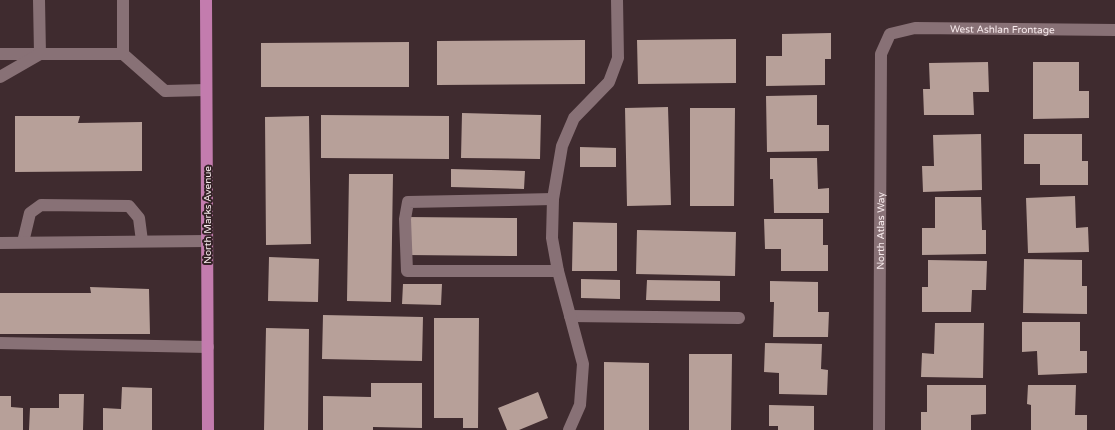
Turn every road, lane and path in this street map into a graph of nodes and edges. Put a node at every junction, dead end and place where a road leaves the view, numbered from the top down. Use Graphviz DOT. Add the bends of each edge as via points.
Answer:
graph roads {
  1 [pos="39,0"];
  2 [pos="123,0"];
  3 [pos="206,0"];
  4 [pos="617,0"];
  5 [pos="1115,30"];
  6 [pos="890,34"];
  7 [pos="0,54"];
  8 [pos="40,54"];
  9 [pos="123,54"];
  10 [pos="0,77"];
  11 [pos="206,90"];
  12 [pos="553,199"];
  13 [pos="207,240"];
  14 [pos="142,241"];
  15 [pos="0,242"];
  16 [pos="23,242"];
  17 [pos="558,271"];
  18 [pos="570,316"];
  19 [pos="739,318"];
  20 [pos="0,343"];
  21 [pos="208,347"];
  22 [pos="208,430"];
  23 [pos="569,430"];
  24 [pos="879,430"];
  1 -- 8 [label="street"];
  2 -- 9 [label="street"];
  3 -- 11 [label="main road, North Marks Avenue"];
  4 -- 12 [label="street" via="618,58 609,82 574,118 562,146"];
  5 -- 6 [label="street, West Ashlan Frontage" via="915,28"];
  6 -- 24 [label="street, North Atlas Way" via="881,54"];
  7 -- 8 [label="street"];
  8 -- 9 [label="street"];
  8 -- 10 [label="street"];
  9 -- 11 [label="street" via="165,91"];
  11 -- 13 [label="main road, North Marks Avenue"];
  12 -- 17 [label="street" via="552,238"];
  12 -- 17 [label="street" via="408,202 405,219 407,271"];
  13 -- 14 [label="street"];
  13 -- 21 [label="main road, North Marks Avenue"];
  14 -- 16 [label="street"];
  14 -- 16 [label="street" via="139,218 129,206 40,205 30,213"];
  15 -- 16 [label="street"];
  17 -- 18 [label="street"];
  18 -- 19 [label="street"];
  18 -- 23 [label="street" via="583,364 580,405"];
  20 -- 21 [label="street"];
  21 -- 22 [label="main road, North Marks Avenue"];
}
